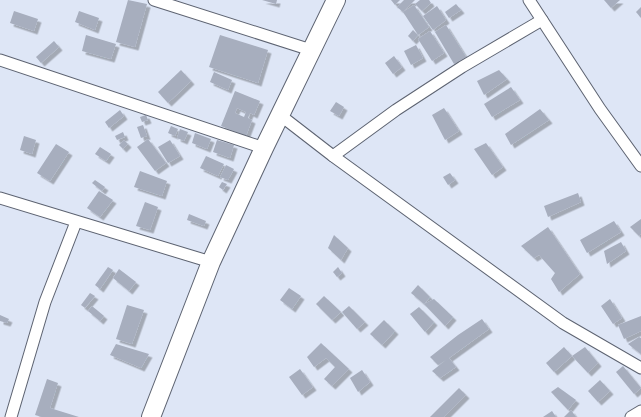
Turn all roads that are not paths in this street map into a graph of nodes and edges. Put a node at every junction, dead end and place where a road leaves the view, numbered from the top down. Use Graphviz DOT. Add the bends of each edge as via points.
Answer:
graph roads {
  1 [pos="154,0"];
  2 [pos="336,0"];
  3 [pos="529,0"];
  4 [pos="542,20"];
  5 [pos="311,50"];
  6 [pos="0,60"];
  7 [pos="280,115"];
  8 [pos="264,148"];
  9 [pos="333,156"];
  10 [pos="641,166"];
  11 [pos="0,198"];
  12 [pos="76,222"];
  13 [pos="211,262"];
  14 [pos="641,368"];
  15 [pos="641,411"];
  16 [pos="11,417"];
  17 [pos="151,417"];
  18 [pos="631,417"];
  1 -- 5 [label="street"];
  2 -- 5 [label="main road"];
  3 -- 4 [label="street"];
  4 -- 9 [label="street" via="462,67"];
  4 -- 10 [label="street"];
  5 -- 7 [label="main road"];
  6 -- 8 [label="street"];
  7 -- 8 [label="main road"];
  7 -- 9 [label="street"];
  8 -- 13 [label="main road"];
  9 -- 14 [label="street" via="563,323"];
  11 -- 12 [label="street"];
  12 -- 13 [label="street"];
  12 -- 16 [label="street" via="46,302"];
  13 -- 17 [label="main road"];
  15 -- 18 [label="street"];
}
